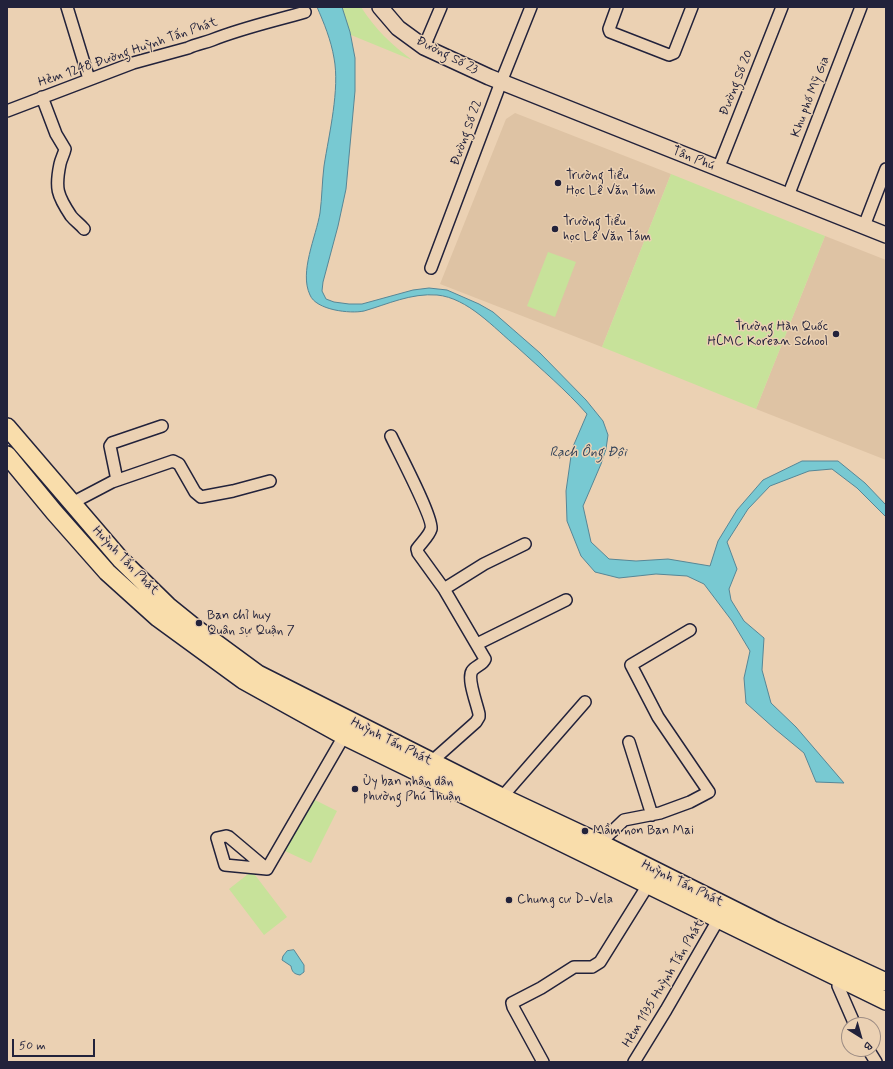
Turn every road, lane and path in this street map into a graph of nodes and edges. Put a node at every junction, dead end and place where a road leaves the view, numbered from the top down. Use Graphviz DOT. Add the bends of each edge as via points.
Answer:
graph roads {
  1 [pos="67,7"];
  2 [pos="380,7"];
  3 [pos="441,7"];
  4 [pos="531,7"];
  5 [pos="617,7"];
  6 [pos="692,7"];
  7 [pos="782,7"];
  8 [pos="861,7"];
  9 [pos="305,12"];
  10 [pos="424,47"];
  11 [pos="89,79"];
  12 [pos="501,82"];
  13 [pos="42,97"];
  14 [pos="7,111"];
  15 [pos="718,169"];
  16 [pos="886,169"];
  17 [pos="788,196"];
  18 [pos="864,226"];
  19 [pos="84,229"];
  20 [pos="886,235"];
  21 [pos="431,268"];
  22 [pos="162,426"];
  23 [pos="7,427"];
  24 [pos="391,436"];
  25 [pos="7,455"];
  26 [pos="117,480"];
  27 [pos="270,481"];
  28 [pos="72,503"];
  29 [pos="525,544"];
  30 [pos="444,589"];
  31 [pos="566,600"];
  32 [pos="690,630"];
  33 [pos="477,644"];
  34 [pos="585,702"];
  35 [pos="348,729"];
  36 [pos="629,742"];
  37 [pos="423,764"];
  38 [pos="502,797"];
  39 [pos="652,815"];
  40 [pos="600,843"];
  41 [pos="267,869"];
  42 [pos="652,878"];
  43 [pos="718,920"];
  44 [pos="843,977"];
  45 [pos="886,982"];
  46 [pos="886,1001"];
  47 [pos="853,1017"];
  48 [pos="543,1062"];
  49 [pos="634,1062"];
  1 -- 11 [label="street"];
  2 -- 10 [label="street, Đường Số 23" via="398,28"];
  3 -- 10 [label="street"];
  4 -- 12 [label="street, Đường Số 22"];
  5 -- 6 [label="street" via="610,32 669,55 674,53"];
  7 -- 15 [label="street, Đường Số 20"];
  8 -- 17 [label="street, Khu phố Mỹ Gia"];
  9 -- 11 [label="street, Hẻm 1248 Đường Huỳnh Tấn Phát" via="133,63"];
  10 -- 12 [label="street, Đường Số 23"];
  11 -- 13 [label="street, Hẻm 1248 Đường Huỳnh Tấn Phát"];
  12 -- 15 [label="street, Tân Phú"];
  12 -- 21 [label="street, Đường Số 22"];
  13 -- 14 [label="street, Hẻm 1248 Đường Huỳnh Tấn Phát"];
  13 -- 19 [label="street" via="56,134 65,149 60,162 58,192 73,217"];
  15 -- 17 [label="street, Tân Phú"];
  16 -- 18 [label="street"];
  17 -- 18 [label="street, Tân Phú"];
  18 -- 20 [label="street, Tân Phú"];
  22 -- 26 [label="street" via="110,446"];
  23 -- 28 [label="main road, Huỳnh Tấn Phát"];
  24 -- 30 [label="street" via="431,523 430,531 417,549 418,553"];
  25 -- 35 [label="main road, Huỳnh Tấn Phát" via="106,572 158,618 244,680"];
  26 -- 27 [label="street" via="173,461 179,464 195,492 201,496"];
  26 -- 28 [label="street"];
  28 -- 35 [label="main road, Huỳnh Tấn Phát" via="121,560 168,606 258,674"];
  29 -- 30 [label="street" via="484,564"];
  30 -- 33 [label="street"];
  31 -- 33 [label="street"];
  32 -- 39 [label="street" via="631,665 658,717 709,792 690,802"];
  33 -- 37 [label="street" via="485,659 473,669 470,678 479,717"];
  34 -- 38 [label="street"];
  35 -- 37 [label="main road, Huỳnh Tấn Phát"];
  35 -- 41 [label="street"];
  36 -- 39 [label="street"];
  37 -- 38 [label="main road, Huỳnh Tấn Phát"];
  37 -- 42 [label="main road, Huỳnh Tấn Phát"];
  38 -- 40 [label="main road, Huỳnh Tấn Phát"];
  39 -- 40 [label="street" via="624,820"];
  40 -- 42 [label="main road, Huỳnh Tấn Phát"];
  41 -- 41 [label="street" via="225,865 217,838 228,837"];
  42 -- 43 [label="main road, Huỳnh Tấn Phát"];
  42 -- 44 [label="main road, Huỳnh Tấn Phát" via="776,931"];
  42 -- 48 [label="street" via="600,962 592,966 574,967 512,1004"];
  43 -- 44 [label="main road, Huỳnh Tấn Phát"];
  43 -- 49 [label="street, Hẻm 1135 Huỳnh Tấn Phát"];
  44 -- 45 [label="main road, Huỳnh Tấn Phát"];
  44 -- 46 [label="main road, Huỳnh Tấn Phát"];
  44 -- 47 [label="street"];
}
